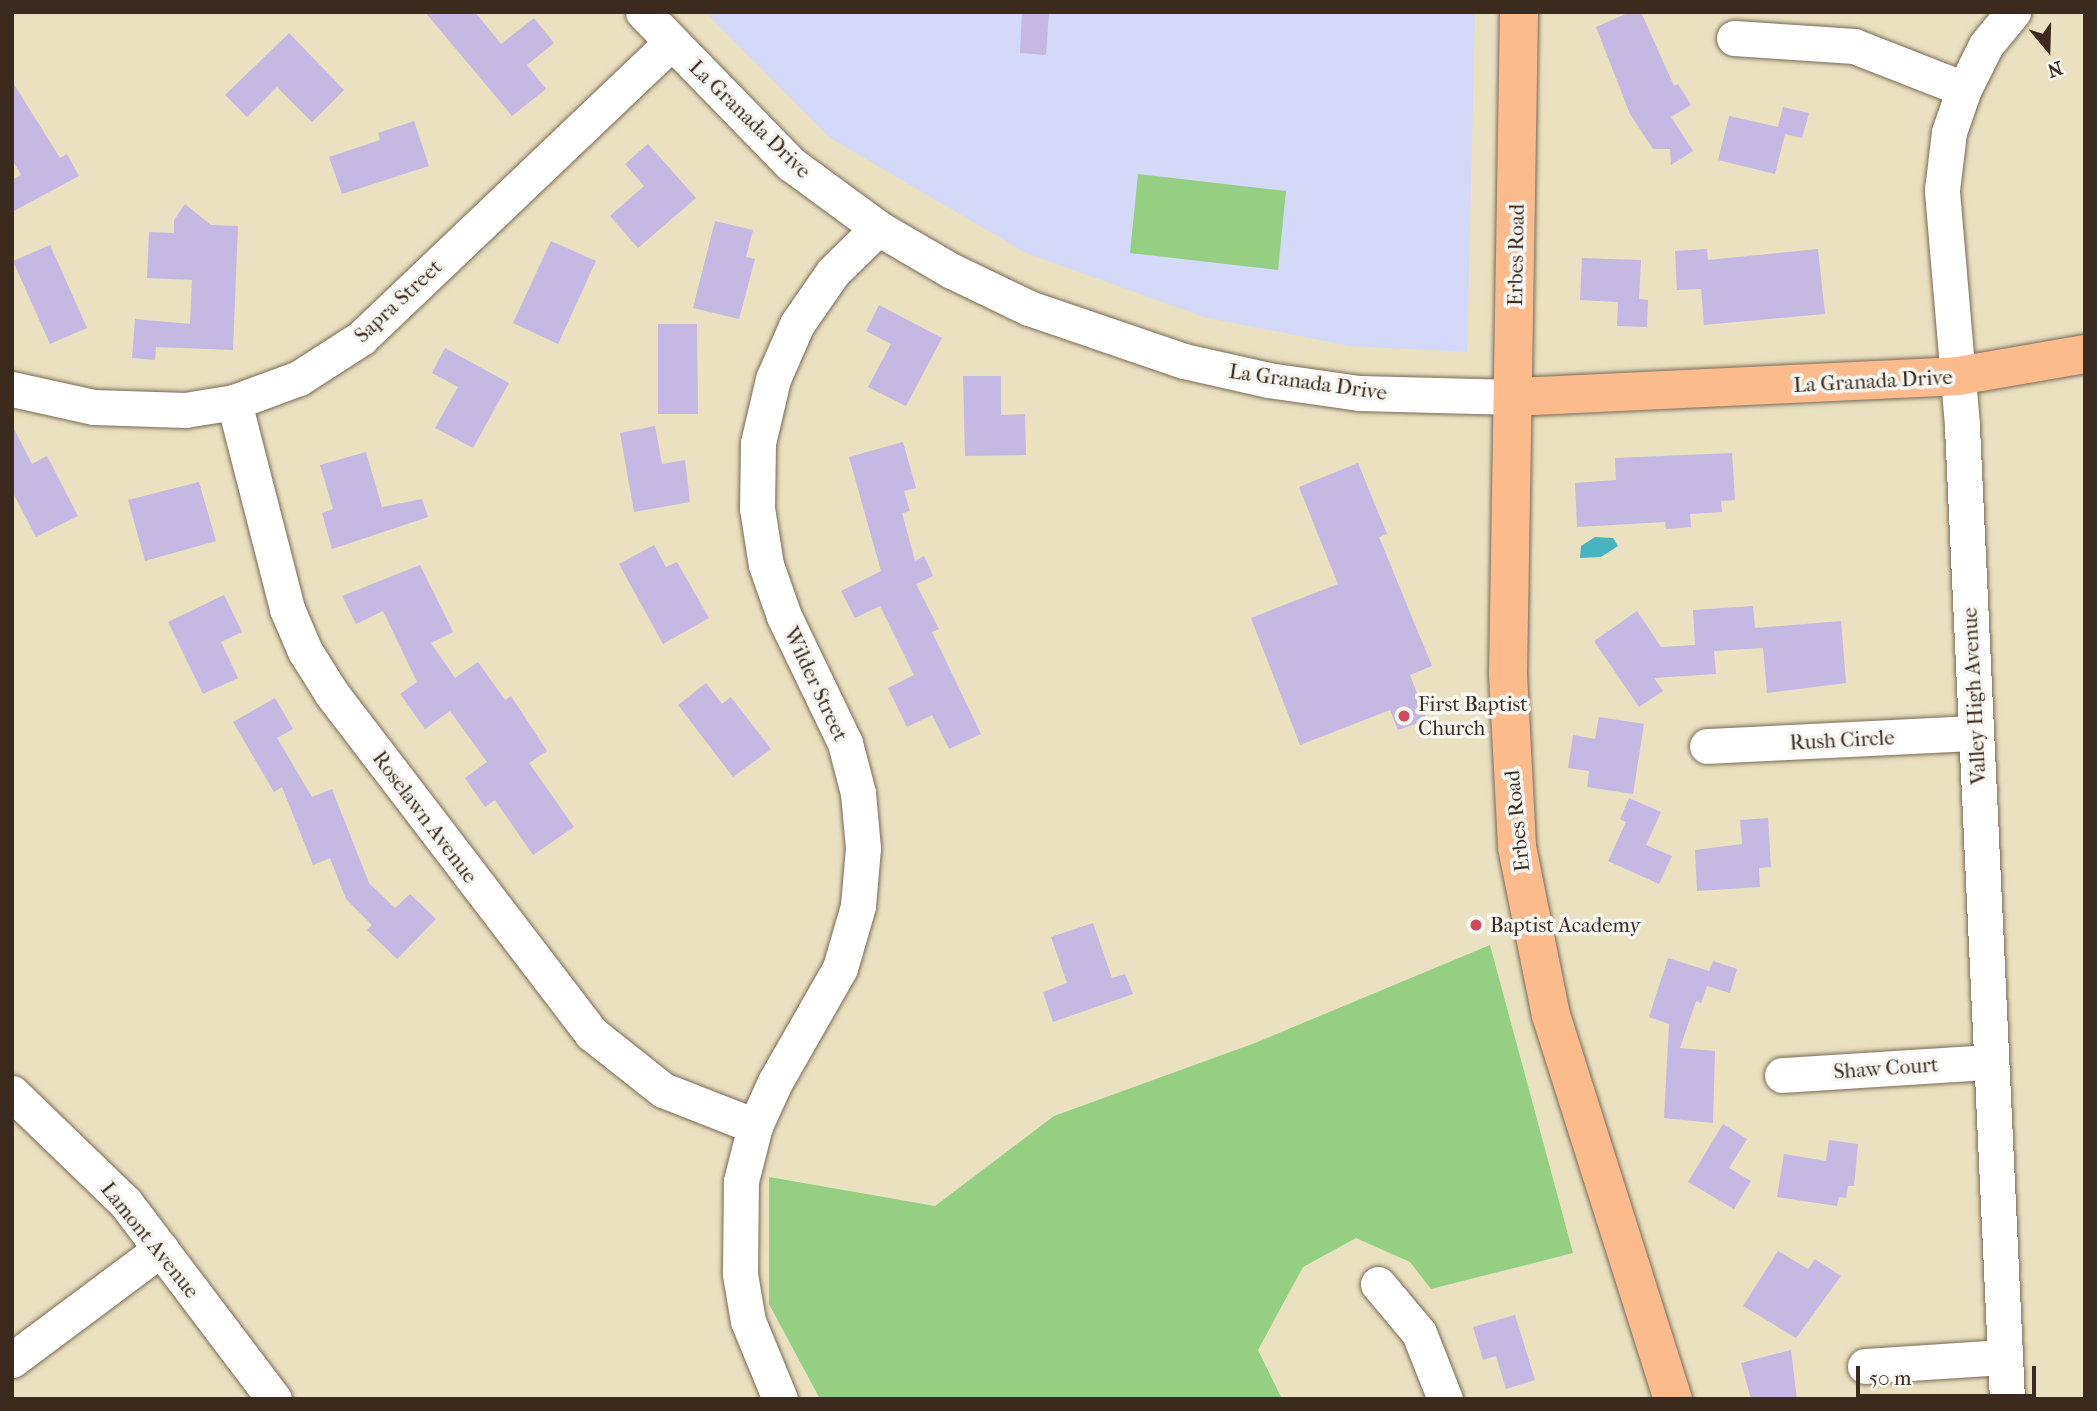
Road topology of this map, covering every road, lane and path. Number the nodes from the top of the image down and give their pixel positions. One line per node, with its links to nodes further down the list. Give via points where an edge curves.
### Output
1 (643, 12): 5 (street, La Granada Drive)
2 (1519, 12): 11 (main road, Erbes Road)
3 (2013, 12): 6 (street, Valley High Avenue, via 1986,45)
4 (1734, 38): 6 (street, via 1854,46)
5 (672, 42): 7 (street, La Granada Drive, via 791,164); 12 (street, Sapra Street, via 361,338 299,378)
6 (1964, 89): 9 (street, Valley High Avenue, via 1950,132 1942,190)
7 (878, 228): 11 (street, La Granada Drive, via 952,271 1029,307 1184,361 1359,393); 18 (street, Wilder Street, via 833,272 797,324 773,379 758,443 757,509 766,565 784,617 845,743 858,793 863,848 858,906 840,968)
8 (2085, 354): 9 (main road, La Granada Drive)
9 (1958, 376): 11 (main road, La Granada Drive); 13 (street, Valley High Avenue)
10 (12, 389): 12 (street, Sapra Street, via 133,411 185,410)
11 (1515, 397): 27 (main road, Erbes Road, via 1508,674 1517,847 1551,1015)
12 (234, 402): 18 (street, Roselawn Avenue, via 287,609 305,651 332,694 591,1033 663,1090)
13 (1976, 733): 14 (street, Rush Circle); 15 (street, Valley High Avenue)
14 (1707, 746)
15 (1989, 1062): 16 (street, Shaw Court); 21 (street, Valley High Avenue)
16 (1782, 1074)
17 (12, 1093): 19 (street, Lamont Avenue, via 125,1202)
18 (755, 1126): 25 (street, Wilder Street, via 741,1181 740,1274 748,1321)
19 (161, 1249): 22 (street); 24 (street, Lamont Avenue)
20 (1378, 1284): 26 (street, via 1419,1333)
21 (2005, 1357): 23 (street); 28 (street, Valley High Avenue)
22 (12, 1360)
23 (1865, 1366)
24 (274, 1399)
25 (780, 1399)
26 (1445, 1399)
27 (1673, 1399)
28 (2007, 1399)

